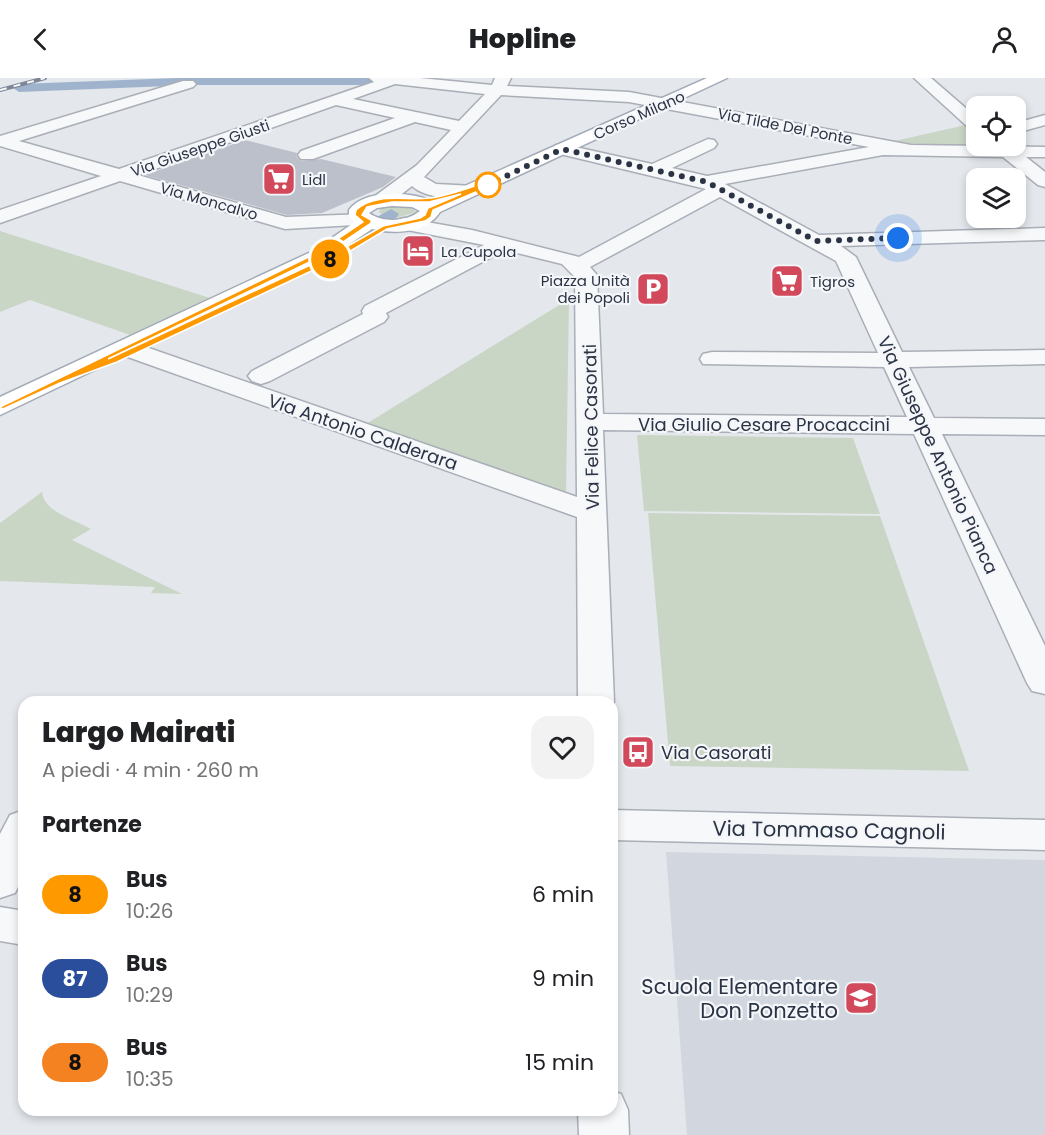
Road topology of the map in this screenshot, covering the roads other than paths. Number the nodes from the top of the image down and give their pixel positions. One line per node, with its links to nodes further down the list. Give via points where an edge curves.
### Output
1 (377, 78): 5 (street, Via Tilde Del Ponte)
2 (599, 78): 8 (street)
3 (719, 78): 10 (main road, Corso Milano)
4 (922, 78): 11 (street)
5 (397, 79): 7 (street, Via Tilde Del Ponte); 9 (street, Via Giuseppe Giusti)
6 (188, 84): 16 (street)
7 (500, 84): 8 (street, Via Tilde Del Ponte); 15 (street)
8 (563, 94): 10 (street, Via Tilde Del Ponte)
9 (338, 101): 12 (street); 26 (street, Via Giuseppe Giusti)
10 (664, 103): 18 (main road, Corso Milano); 19 (street, Via Tilde Del Ponte)
11 (966, 115)
12 (413, 117): 15 (street); 23 (street)
13 (1045, 120): 14 (street)
14 (1026, 125)
15 (462, 127): 30 (street)
16 (0, 141): 26 (street, Via Moncalvo)
17 (708, 144): 25 (street)
18 (562, 149): 25 (street); 28 (main road, Corso Milano)
19 (906, 149): 20 (street); 29 (street, via 883,150)
20 (966, 150)
21 (1026, 151): 22 (street)
22 (1045, 152)
23 (306, 155)
24 (1013, 156): 27 (street)
25 (654, 170): 29 (street)
26 (121, 176): 31 (street, Via Giuseppe Giusti); 33 (street, Via Moncalvo, via 324,234)
27 (1045, 181)
28 (493, 182): 30 (main road, Corso Milano, via 468,190); 30 (main road, Corso Milano, via 451,201)
29 (710, 184): 36 (street, Via Giuseppe Antonio Pianca); 38 (street)
30 (413, 196): 32 (main road); 33 (main road, via 364,206); 35 (street)
31 (0, 217)
32 (398, 224): 33 (main road); 35 (street)
33 (349, 229): 39 (main road, via 334,257); 39 (main road, via 320,258 131,349); 44 (main road)
34 (1045, 234): 36 (street)
35 (472, 236): 37 (street)
36 (816, 241): 42 (street, Via Giuseppe Antonio Pianca, via 845,257)
37 (503, 243): 38 (street, via 569,259); 43 (street, via 373,311 376,317)
38 (577, 266): 46 (street, Via Felice Casorati, via 586,275 588,293)
39 (134, 351): 44 (main road); 49 (street, Via Antonio Calderara)
40 (1045, 357): 42 (street)
41 (712, 359): 42 (street)
42 (893, 360): 47 (street, Via Giuseppe Antonio Pianca)
43 (261, 376)
44 (57, 381): 45 (main road)
45 (0, 407)
46 (590, 422): 47 (street, Via Giulio Cesare Procaccini); 49 (street, Via Felice Casorati)
47 (924, 425): 48 (street, Via Giulio Cesare Procaccini); 50 (street, Via Giuseppe Antonio Pianca)
48 (1045, 427)
49 (592, 512): 51 (street, Via Felice Casorati)
50 (1045, 684)
51 (596, 696)
52 (618, 825): 53 (street, Via Tommaso Cagnoli)
53 (1045, 835)
54 (18, 839): 55 (street)
55 (0, 882)
56 (0, 924): 57 (street)
57 (18, 927)
58 (603, 1116): 59 (street)
59 (604, 1135)

